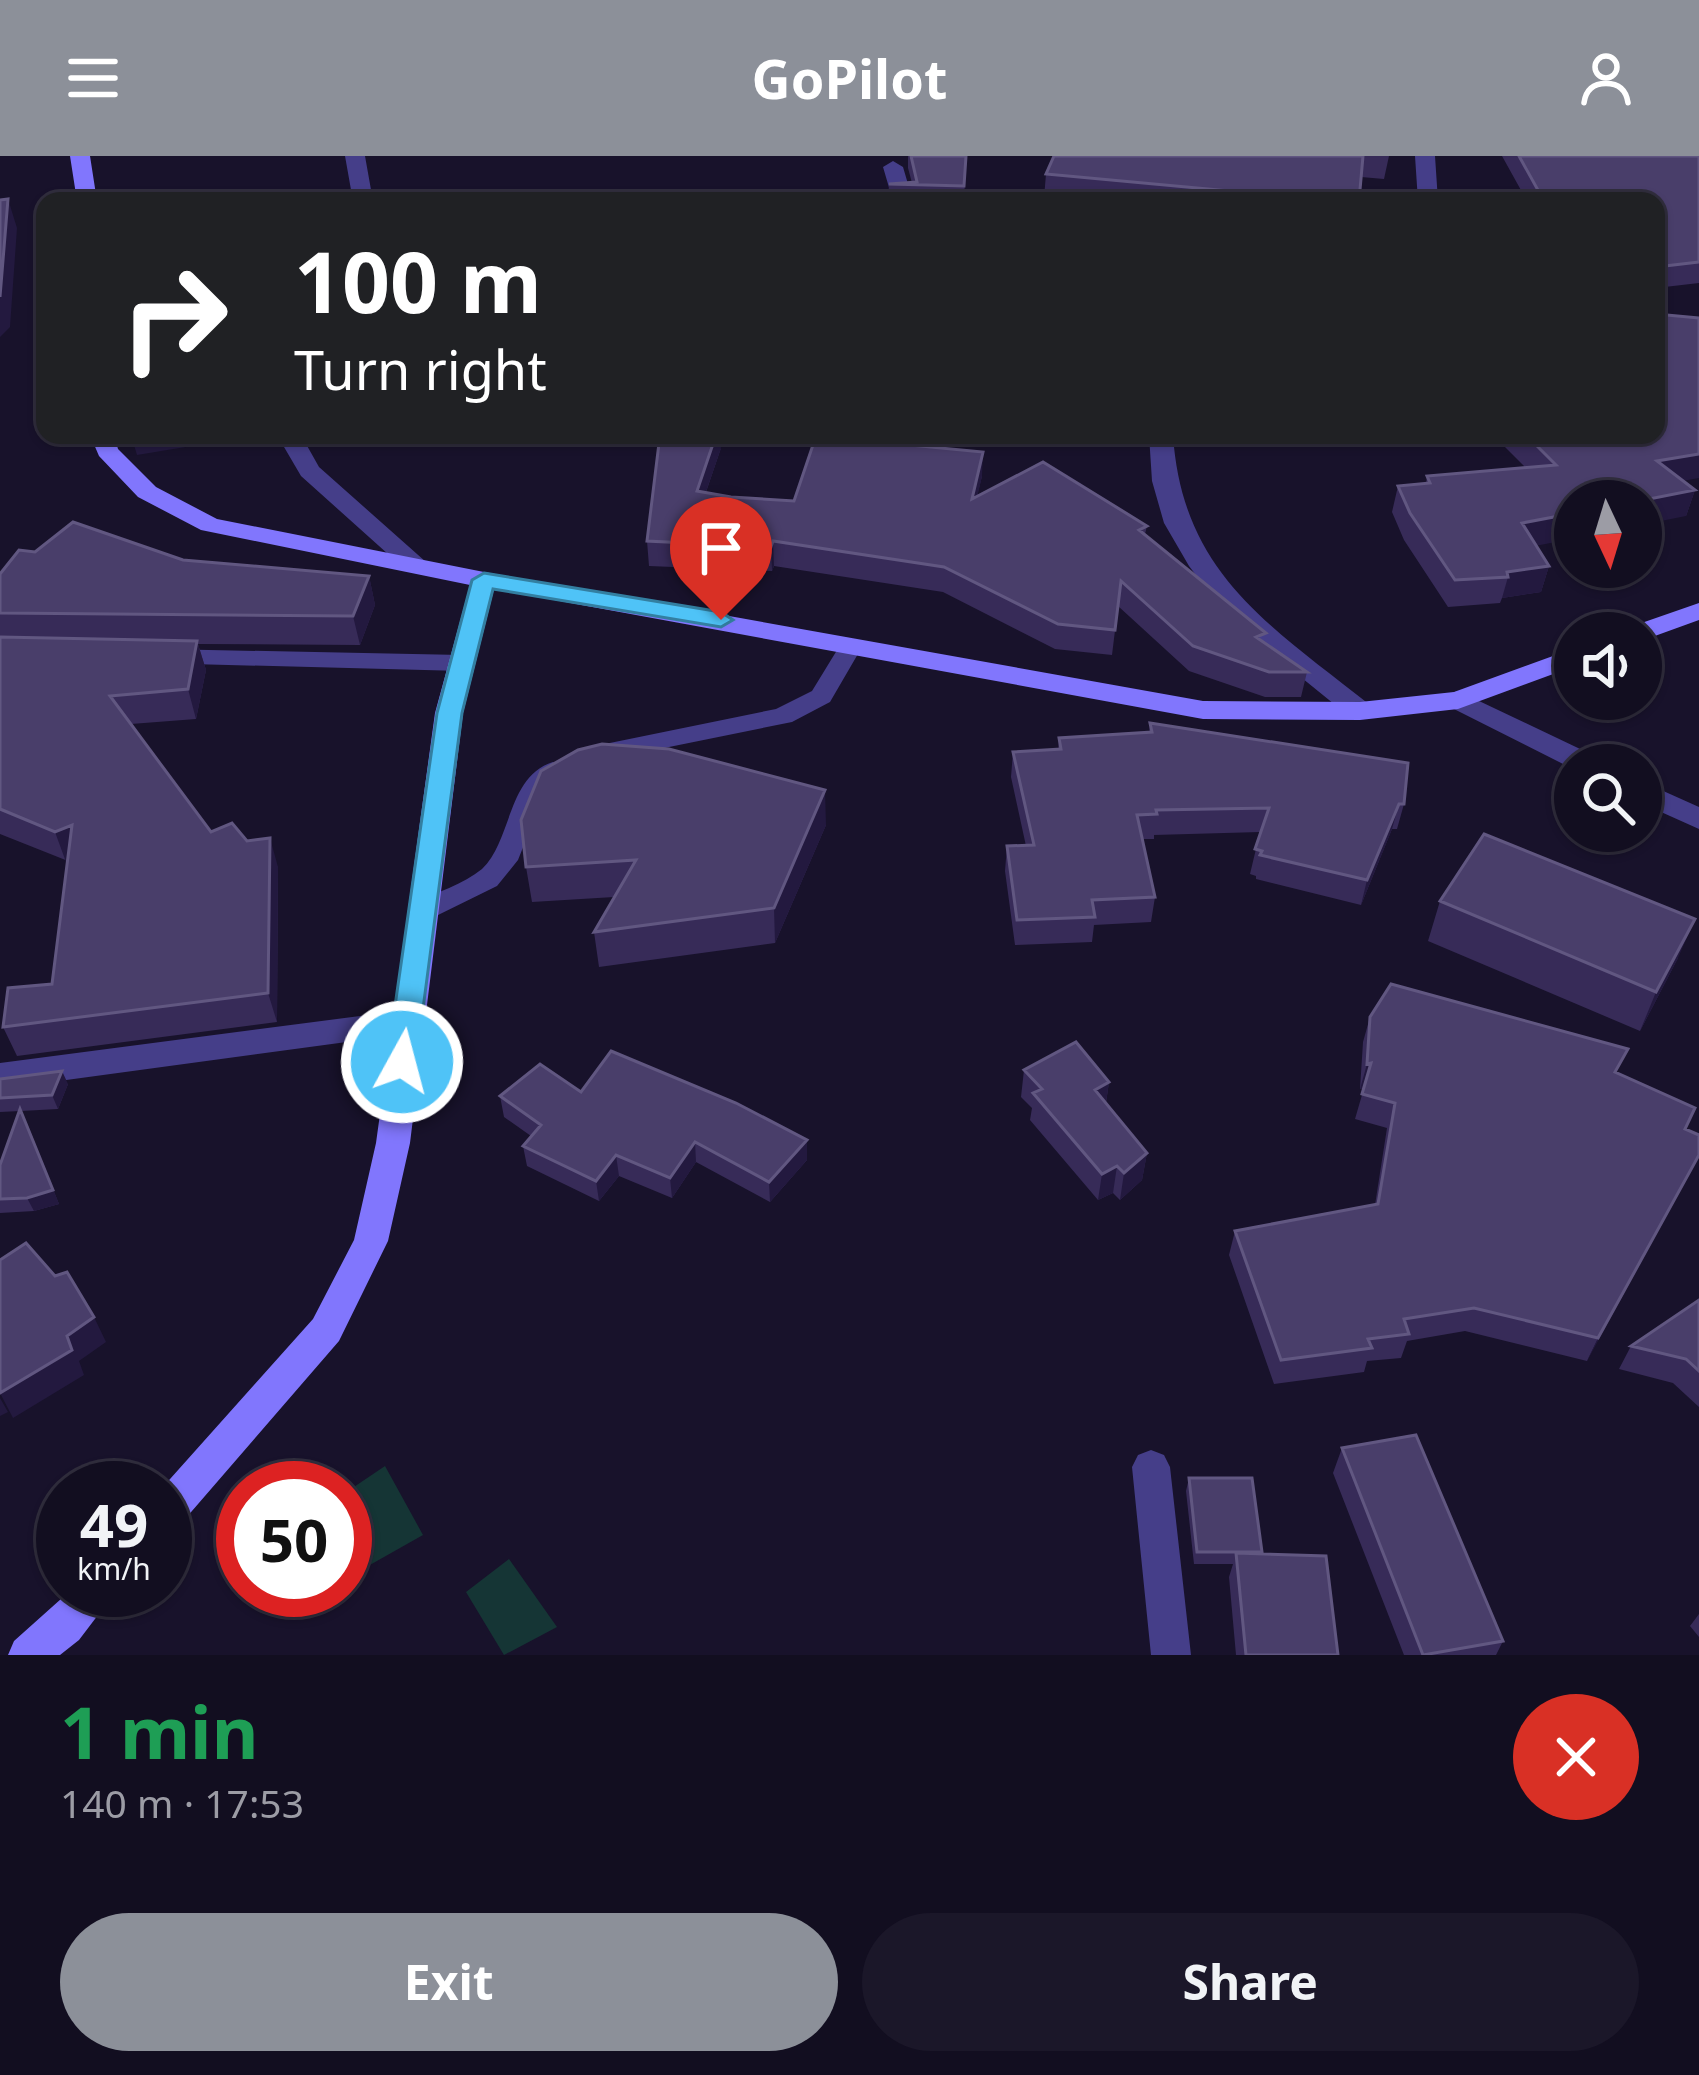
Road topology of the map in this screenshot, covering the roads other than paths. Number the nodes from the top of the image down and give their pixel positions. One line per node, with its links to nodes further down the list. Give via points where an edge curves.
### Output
1 (80, 156): 5 (main road)
2 (355, 156): 6 (street)
3 (1425, 156): 8 (street)
4 (893, 167): 7 (street)
5 (86, 192)
6 (361, 192)
7 (900, 192)
8 (1427, 192)
9 (105, 444): 12 (main road, via 148,492 210,525)
10 (294, 444): 12 (street, via 310,471)
11 (1161, 444): 21 (street, via 1178,535 1235,609)
12 (417, 567): 13 (main road)
13 (484, 580): 16 (main road); 18 (main road)
14 (1699, 611): 15 (main road)
15 (1662, 625)
16 (850, 647): 21 (main road, via 1203,710); 25 (lane, via 820,696 783,716 582,757 554,770 531,795 505,860 488,879)
17 (136, 656): 18 (street)
18 (462, 663): 25 (main road)
19 (1554, 664): 20 (main road)
20 (1458, 700): 21 (main road); 22 (street)
21 (1360, 711)
22 (1554, 748)
23 (1662, 800): 24 (street)
24 (1699, 819)
25 (424, 910): 26 (main road)
26 (406, 1022): 27 (street); 29 (main road, via 393,1143 371,1240 326,1330)
27 (0, 1076)
28 (1151, 1467): 32 (street)
29 (192, 1482)
30 (73, 1617): 31 (main road)
31 (28, 1655)
32 (1171, 1655)

